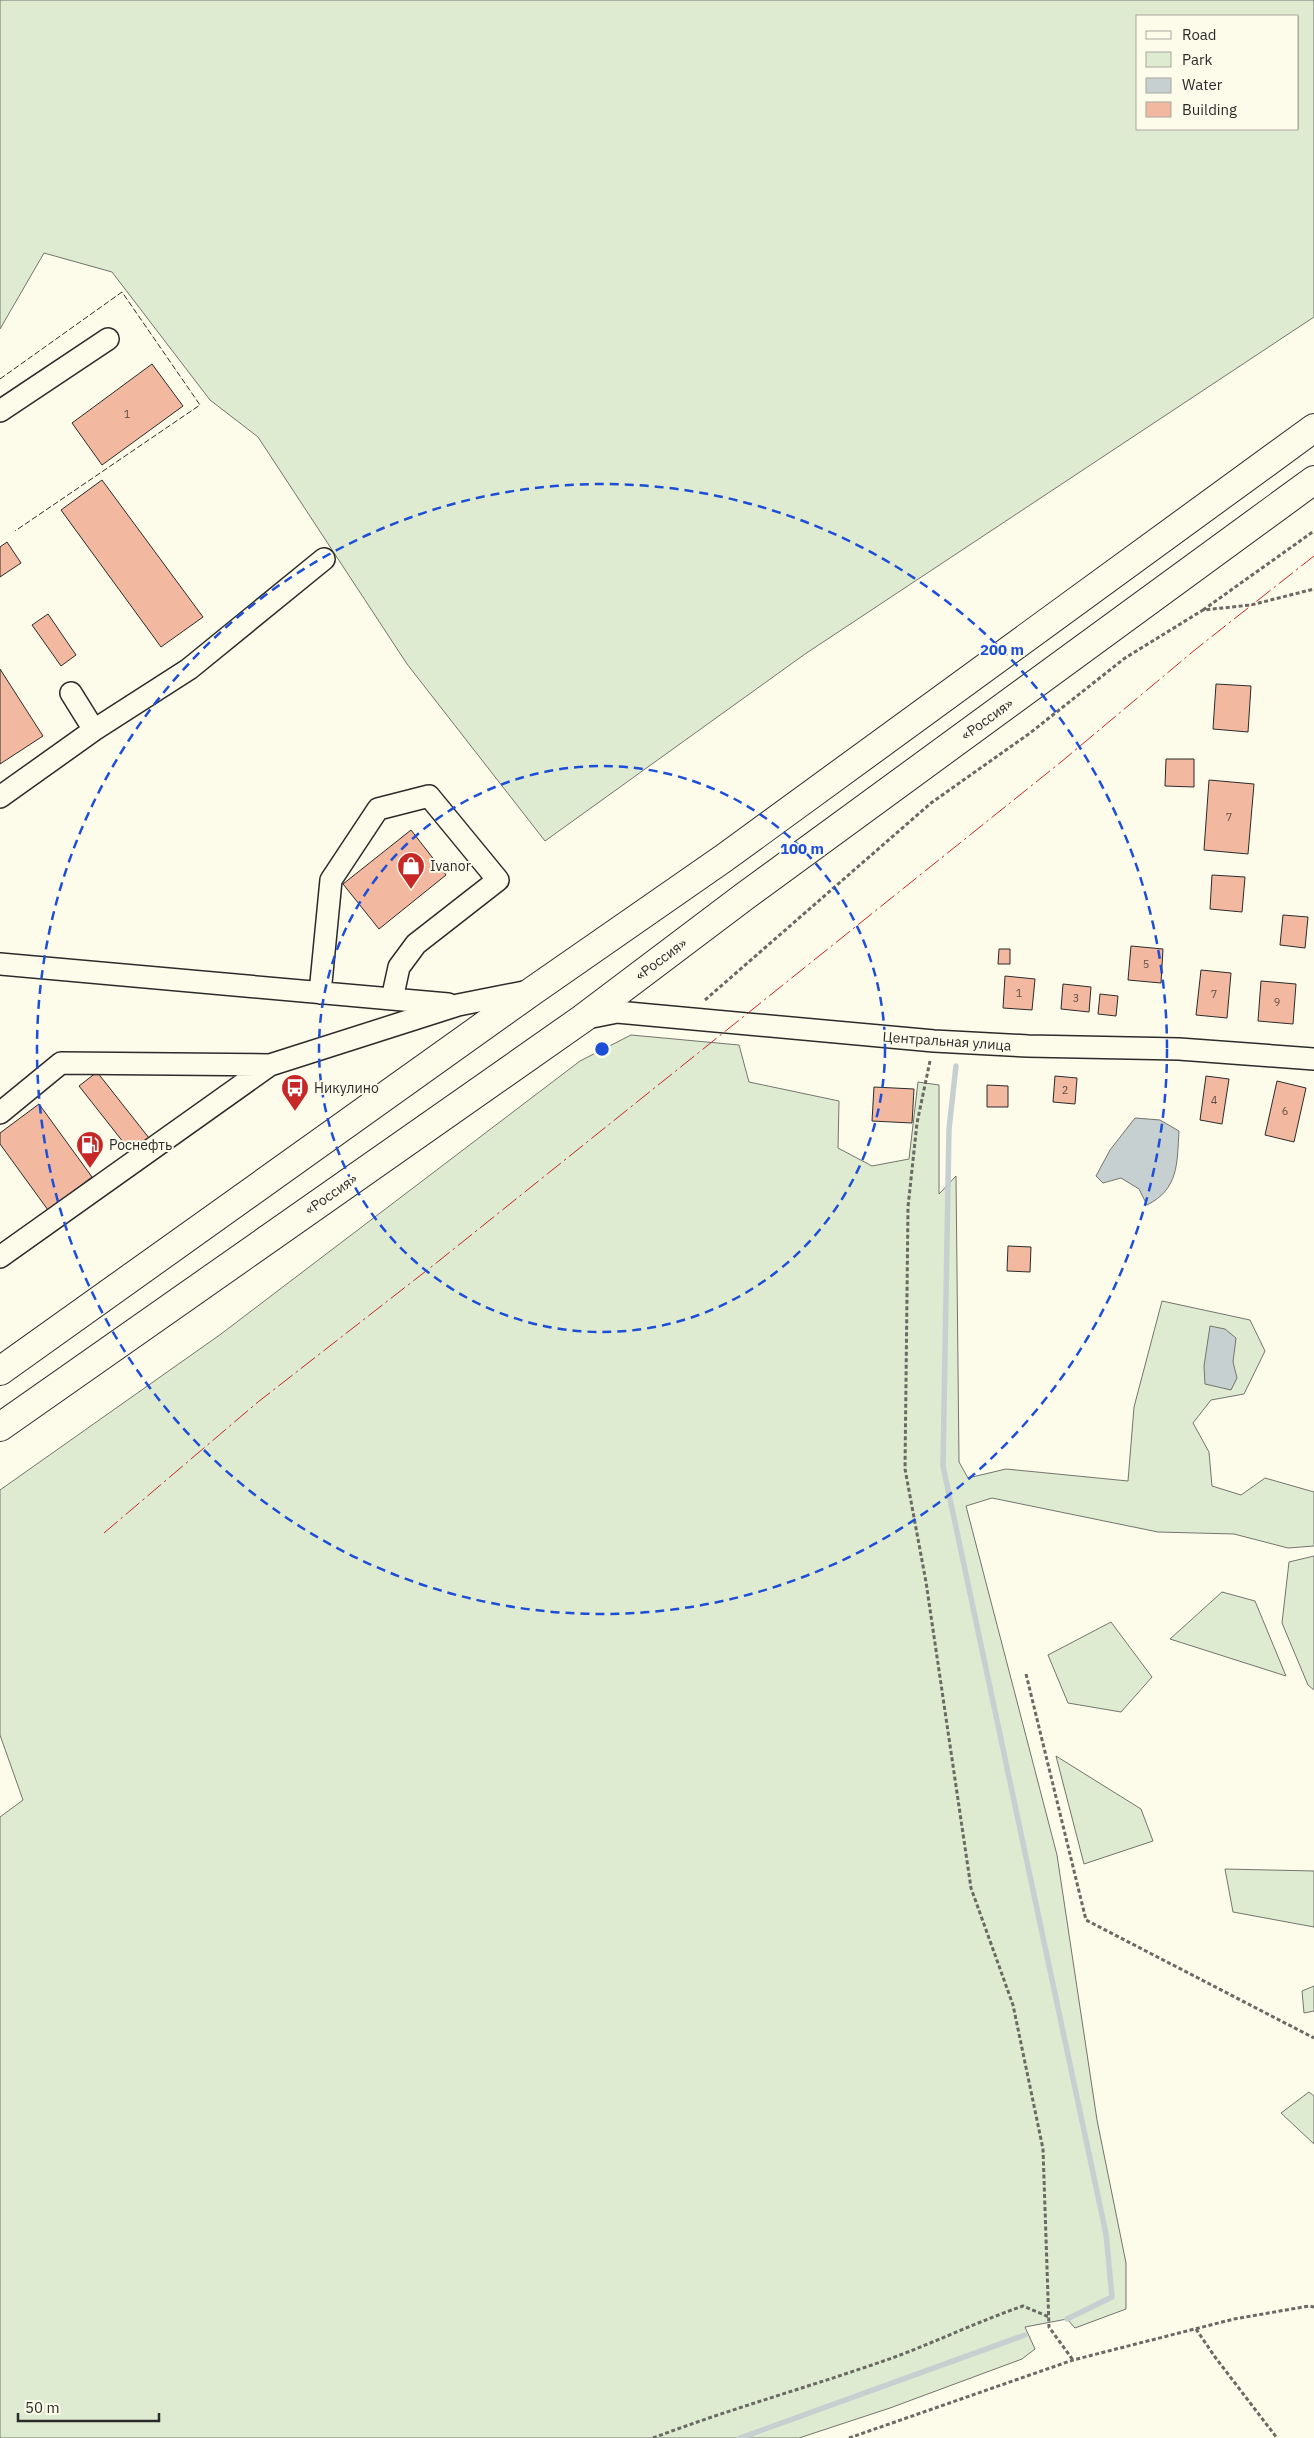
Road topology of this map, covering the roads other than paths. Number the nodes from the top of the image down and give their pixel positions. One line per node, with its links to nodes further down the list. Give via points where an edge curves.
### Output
1 (108, 339): 2 (street)
2 (0, 411)
3 (1314, 428): 10 (highway, via 724,858)
4 (1314, 480): 14 (highway, «Россия»)
5 (324, 559): 7 (street, via 189,670)
6 (71, 693): 7 (street)
7 (94, 730): 8 (street)
8 (0, 797)
9 (0, 964): 11 (street)
10 (534, 990): 13 (street); 19 (highway)
11 (320, 993): 12 (street); 12 (street, via 331,880 378,809 430,796 498,880 416,944 399,968)
12 (392, 999): 13 (street)
13 (458, 1005): 16 (street)
14 (582, 1019): 15 (street, Центральная улица, via 618,1012 934,1041 1179,1049); 20 (highway, «Россия»)
15 (1314, 1059)
16 (270, 1065): 17 (street, via 60,1063); 18 (street)
17 (0, 1113)
18 (0, 1257)
19 (0, 1371)
20 (0, 1427)

